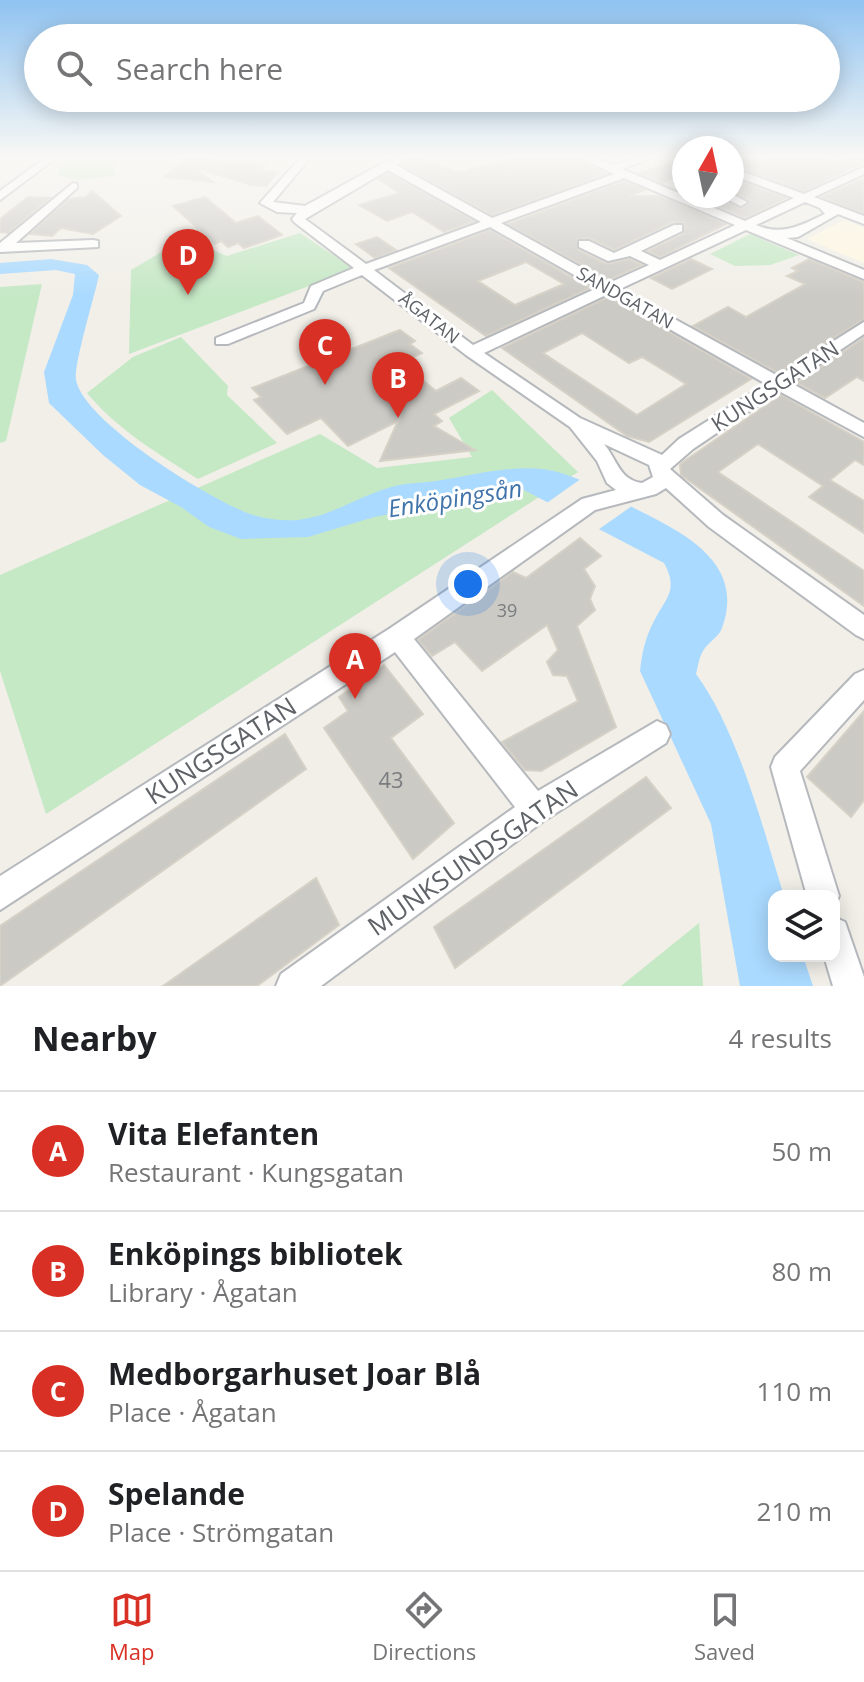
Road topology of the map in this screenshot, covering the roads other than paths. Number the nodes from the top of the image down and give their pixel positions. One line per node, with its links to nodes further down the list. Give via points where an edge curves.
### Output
1 (52, 204): 16 (street)
2 (269, 204): 9 (street)
3 (318, 204): 9 (street)
4 (457, 204): 11 (street, SANDGATAN)
5 (536, 204): 11 (street)
6 (795, 204): 13 (street)
7 (823, 204): 10 (street); 13 (street, via 832,215 794,234)
8 (708, 208): 13 (street)
9 (307, 210): 19 (street, ÅGATAN, via 298,219)
10 (864, 220)
11 (490, 222): 19 (street); 21 (street, SANDGATAN)
12 (678, 228): 17 (street)
13 (752, 228): 18 (street); 20 (street)
14 (93, 244): 16 (street)
15 (584, 244): 17 (street, via 613,258)
16 (1, 248)
17 (631, 251): 18 (street)
18 (660, 265): 21 (street)
19 (365, 269): 23 (street, via 316,289 309,306); 24 (street, ÅGATAN)
20 (864, 275)
21 (608, 289): 24 (street); 25 (street, SANDGATAN)
22 (864, 327): 25 (street, KUNGSGATAN)
23 (222, 341)
24 (472, 352): 26 (street, ÅGATAN)
25 (778, 384): 27 (street, SANDGATAN); 28 (street, KUNGSGATAN)
26 (574, 422): 28 (street, ÅGATAN); 29 (street, ÅGATAN)
27 (864, 431)
28 (643, 475): 29 (street); 29 (street, ÅGATAN); 29 (street, via 617,454); 30 (street, ÅGATAN)
29 (601, 481): 31 (street, KUNGSGATAN, via 560,526)
30 (864, 628)
31 (398, 637): 34 (street); 36 (street, KUNGSGATAN)
32 (864, 682): 35 (street, via 785,767)
33 (657, 734): 34 (street, MUNKSUNDSGATAN)
34 (535, 810): 38 (street, MUNKSUNDSGATAN)
35 (821, 890)
36 (0, 894)
37 (840, 953): 39 (street)
38 (293, 986)
39 (850, 986)

